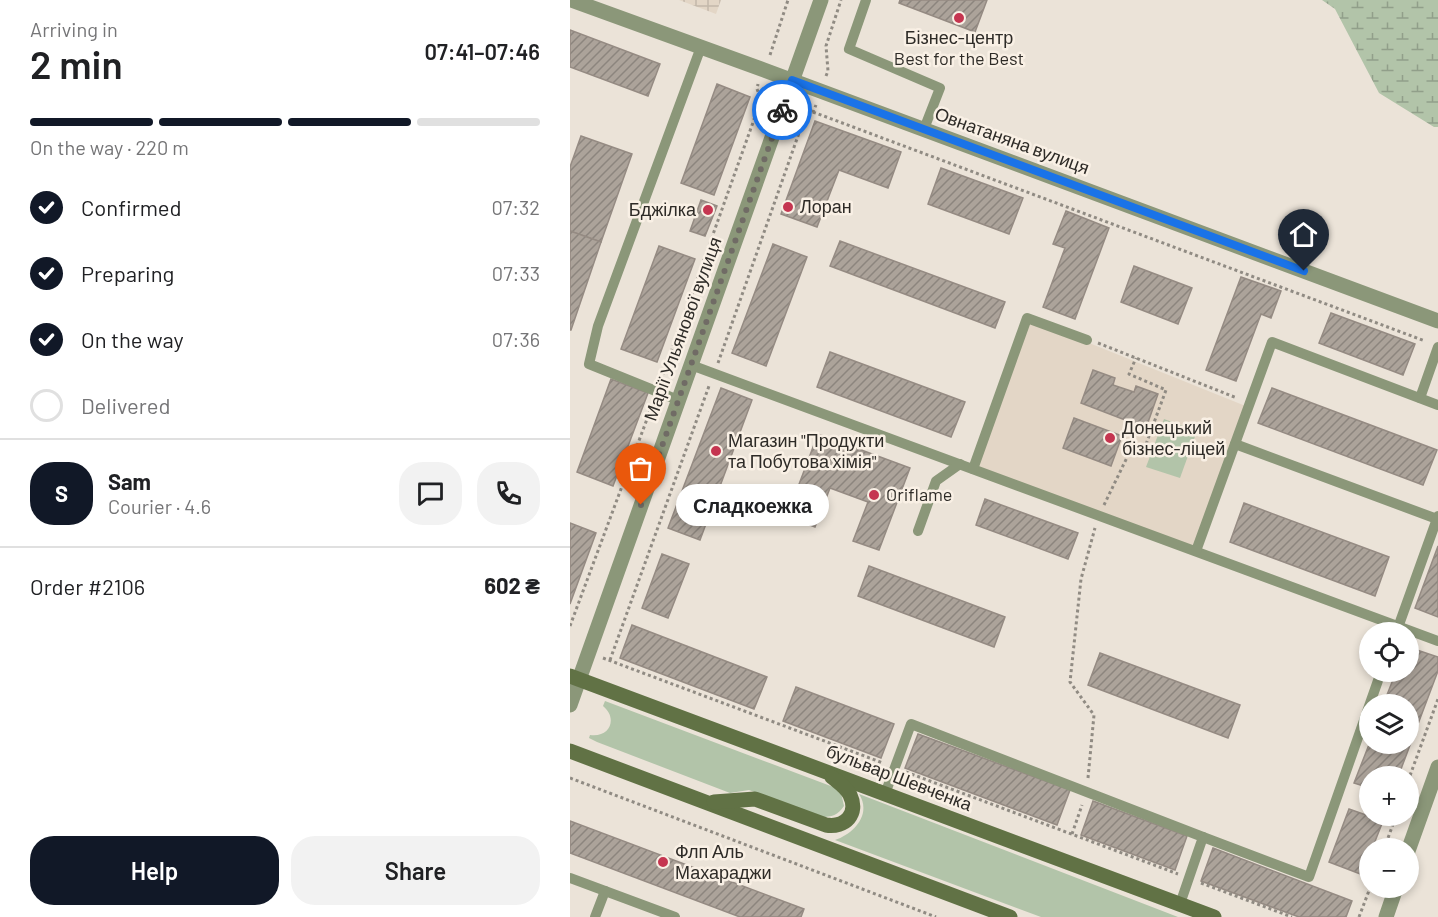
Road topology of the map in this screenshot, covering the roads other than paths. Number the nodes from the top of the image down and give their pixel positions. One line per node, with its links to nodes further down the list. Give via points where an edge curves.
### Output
1 (571, 0): 4 (street, Овнатаняна вулиця)
2 (821, 0): 5 (street, Марії Ульянової вулиця)
3 (866, 0): 6 (lane, via 849,49 940,88)
4 (701, 47): 5 (street, Овнатаняна вулиця); 12 (lane, via 598,326 589,364)
5 (792, 80): 6 (street, Овнатаняна вулиця); 10 (street, Марії Ульянової вулиця)
6 (924, 129): 7 (street, Овнатаняна вулиця)
7 (1438, 321)
8 (1088, 340): 16 (lane, via 1028,318)
9 (1438, 347): 11 (lane)
10 (691, 365): 12 (street, Марії Ульянової вулиця); 15 (lane)
11 (1420, 398): 13 (lane); 14 (lane, via 1272,342)
12 (678, 400): 24 (street, Марії Ульянової вулиця, via 589,652)
13 (1438, 405)
14 (1235, 444): 17 (lane); 19 (lane)
15 (960, 464): 16 (lane); 18 (lane, via 936,481)
16 (973, 469): 19 (lane)
17 (1438, 518): 21 (lane)
18 (918, 531)
19 (1196, 551): 20 (lane)
20 (1377, 622)
21 (1400, 622)
22 (1419, 636): 23 (lane)
23 (1438, 641)
24 (575, 677): 26 (street, Марії Ульянової вулиця); 29 (main road, бульвар Шевченка)
25 (1378, 682): 32 (lane, via 1309,878)
26 (570, 705)
27 (570, 751): 31 (main road)
28 (1438, 767): 33 (street)
29 (823, 770): 30 (main road, бульвар Шевченка); 31 (main road, via 850,796 851,815 836,826 755,799)
30 (885, 794): 32 (lane, via 911,724); 37 (main road, бульвар Шевченка)
31 (708, 803): 40 (main road)
32 (1203, 837): 37 (lane)
33 (1413, 838)
34 (570, 878): 35 (lane)
35 (605, 891): 38 (lane); 39 (lane)
36 (1393, 898): 42 (street)
37 (1180, 904): 41 (main road, бульвар Шевченка)
38 (595, 917)
39 (675, 917)
40 (1010, 917)
41 (1214, 917)
42 (1386, 917)

